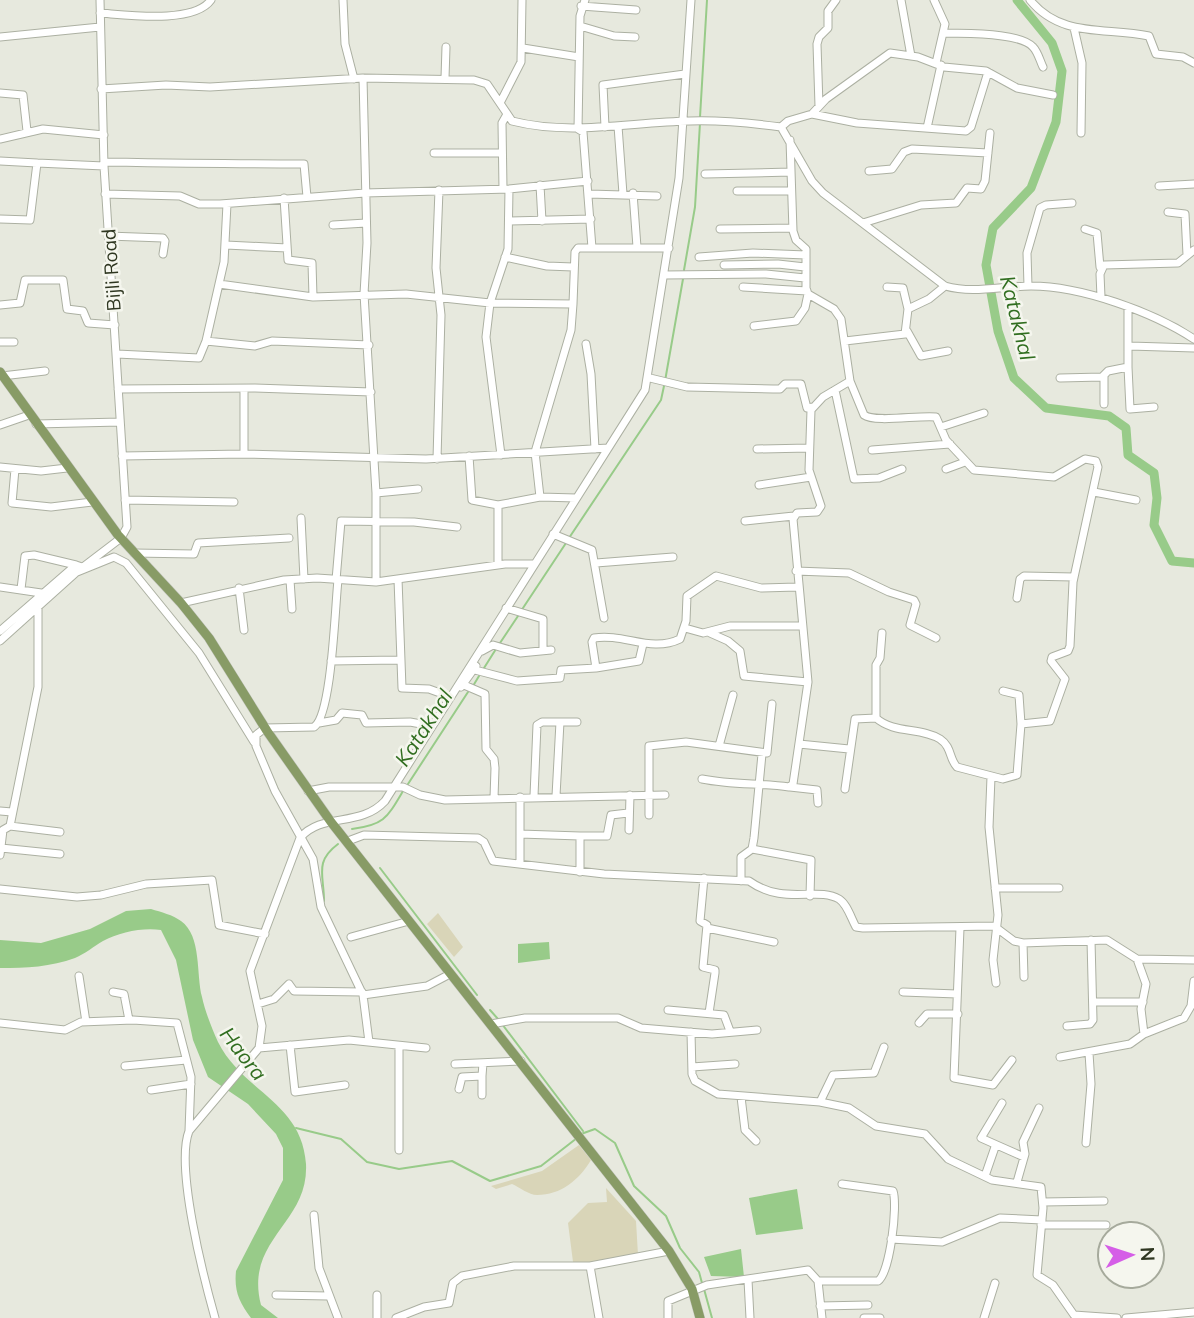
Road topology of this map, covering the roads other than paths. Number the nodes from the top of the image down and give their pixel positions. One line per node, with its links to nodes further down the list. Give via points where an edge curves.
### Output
1 (100, 0): 13 (street, Bijli Road)
2 (211, 0): 13 (street, via 196,12)
3 (342, 0): 31 (street, via 344,37)
4 (522, 0): 21 (street)
5 (691, 0): 28 (street)
6 (835, 0): 36 (street, via 828,11 828,28 817,44)
7 (901, 0): 22 (street)
8 (934, 0): 9 (street); 17 (street, via 943,15)
9 (942, 0)
10 (1030, 0): 16 (street, via 1042,15)
11 (583, 3): 12 (street); 14 (street)
12 (636, 10)
13 (100, 13): 15 (street, Bijli Road)
14 (580, 26): 19 (street); 23 (street)
15 (100, 27): 18 (street); 32 (street, Bijli Road)
16 (1074, 28): 24 (street, via 1149,36 1156,54); 47 (street, via 1082,70)
17 (945, 33): 25 (street); 26 (street, via 1025,41 1034,47)
18 (0, 37)
19 (635, 37)
20 (446, 47): 30 (street)
21 (523, 48): 23 (street); 35 (street, via 519,69)
22 (911, 56): 25 (street); 36 (street, via 890,53)
23 (579, 57): 44 (street)
24 (1194, 63)
25 (939, 64): 27 (street); 43 (street)
26 (1043, 67)
27 (988, 72): 34 (street, via 1017,88); 43 (street, via 969,130)
28 (685, 74): 39 (street); 41 (street, via 603,85)
29 (363, 78): 30 (street); 31 (street); 68 (street)
30 (445, 78): 35 (street, via 481,81)
31 (354, 79): 32 (street)
32 (101, 89): 48 (street, Bijli Road)
33 (0, 93): 45 (street, via 23,95)
34 (1052, 95)
35 (500, 103): 38 (street)
36 (819, 107): 37 (street)
37 (813, 114): 42 (street); 43 (street, via 857,123)
38 (506, 116): 44 (street, via 533,127); 52 (street)
39 (685, 121): 40 (street); 42 (street); 94 (street)
40 (618, 126): 41 (street); 71 (street)
41 (605, 127): 44 (street)
42 (781, 127): 50 (street)
43 (927, 128)
44 (578, 129): 60 (street, via 583,132)
45 (27, 131): 48 (street); 49 (street)
46 (990, 133): 53 (street)
47 (1081, 133)
48 (104, 135): 56 (street, Bijli Road)
49 (0, 139)
50 (790, 139): 58 (street); 84 (street, via 817,187)
51 (434, 153): 52 (street)
52 (501, 153): 64 (street)
53 (988, 153): 57 (street, via 912,149 904,152 892,169); 84 (street, via 985,184 981,189 967,188 956,203 922,205)
54 (0, 161): 55 (street)
55 (37, 163): 56 (street); 79 (street, via 30,220)
56 (104, 164): 69 (street, Bijli Road); 74 (street, via 304,164)
57 (869, 171)
58 (791, 173): 59 (street); 67 (street)
59 (705, 174)
60 (588, 181): 62 (street); 70 (street)
61 (1194, 184): 63 (street)
62 (540, 185): 64 (street); 82 (street)
63 (1159, 186)
64 (506, 189): 65 (street); 81 (street)
65 (439, 190): 68 (street); 113 (street)
66 (737, 191): 67 (street)
67 (791, 191): 86 (street)
68 (365, 192): 74 (street); 83 (street)
69 (105, 194): 77 (street, via 180,196 199,204); 89 (street, Bijli Road)
70 (589, 194): 71 (street); 80 (street)
71 (623, 194): 72 (street)
72 (633, 194): 73 (street); 91 (street)
73 (657, 195)
74 (307, 197): 75 (street)
75 (284, 198): 77 (street); 92 (street)
76 (1072, 203): 108 (street, via 1040,208 1027,253)
77 (227, 204): 90 (street)
78 (1168, 212): 95 (street, via 1186,216)
79 (0, 219)
80 (591, 219): 82 (street); 93 (street)
81 (510, 220): 82 (street); 98 (street)
82 (542, 221)
83 (366, 223): 85 (street); 112 (street)
84 (863, 223): 107 (street)
85 (333, 225)
86 (793, 228): 87 (street); 97 (street)
87 (720, 229)
88 (1085, 229): 103 (street, via 1097,233)
89 (108, 236): 96 (street, via 163,238); 121 (street, Bijli Road)
90 (226, 245): 92 (street); 106 (street)
91 (637, 247): 93 (street); 94 (street)
92 (287, 248): 115 (street, via 288,261 312,263)
93 (592, 248): 101 (street, via 575,252)
94 (669, 248): 104 (street)
95 (1191, 253): 103 (street, via 1178,263)
96 (163, 254)
97 (806, 254): 99 (street); 102 (street)
98 (505, 257): 101 (street); 116 (street)
99 (699, 257)
100 (724, 265): 102 (street)
101 (573, 267): 117 (street)
102 (806, 267): 105 (street)
103 (1100, 267): 114 (street)
104 (664, 275): 105 (street); 139 (street)
105 (805, 278): 111 (street)
106 (219, 284): 115 (street); 125 (street)
107 (945, 286): 108 (street, via 960,290); 120 (street)
108 (1028, 286): 114 (street, via 1064,287)
109 (743, 287): 111 (street)
110 (887, 287): 120 (street, via 903,288)
111 (808, 292): 122 (street, via 796,321); 126 (street, via 838,314)
112 (365, 294): 113 (street); 115 (street); 130 (street)
113 (438, 296): 116 (street); 167 (street)
114 (1101, 296): 119 (street)
115 (313, 297)
116 (490, 303): 117 (street); 163 (street, via 486,337)
117 (573, 304): 161 (street, via 571,330)
118 (0, 305): 121 (street, via 20,303 25,279 63,280 67,309 83,311 89,323)
119 (1128, 308): 124 (street); 131 (street)
120 (908, 309): 123 (street)
121 (115, 325): 134 (street, Bijli Road)
122 (754, 326)
123 (907, 331): 126 (street); 133 (street, via 920,356)
124 (1194, 339)
125 (206, 341): 130 (street, via 255,346 270,341); 134 (street, via 198,358)
126 (845, 341): 141 (street)
127 (0, 342): 128 (street)
128 (14, 342)
129 (586, 344): 158 (street)
130 (369, 345): 145 (street)
131 (1129, 346): 132 (street); 135 (street)
132 (1194, 348)
133 (948, 351)
134 (117, 354): 142 (street, Bijli Road)
135 (1128, 367): 138 (street); 148 (street, via 1130,409)
136 (45, 371): 137 (street)
137 (1, 374): 150 (main road)
138 (1104, 376): 140 (street); 146 (street)
139 (650, 378): 147 (street, via 766,390 801,384 807,408); 156 (street)
140 (1060, 378)
141 (850, 381): 144 (street); 154 (street, via 867,418 932,416)
142 (118, 389): 143 (street); 151 (street, Bijli Road)
143 (244, 389): 145 (street); 162 (street)
144 (835, 390): 147 (street); 172 (street, via 854,479 879,478)
145 (371, 392): 166 (street)
146 (1104, 404)
147 (813, 407): 157 (street)
148 (1154, 407)
149 (984, 413): 154 (street)
150 (29, 415): 152 (main road); 153 (street)
151 (120, 422): 152 (street); 164 (street, Bijli Road)
152 (36, 424): 171 (main road)
153 (0, 425)
154 (940, 427): 155 (street)
155 (950, 444): 160 (street); 168 (street)
156 (608, 448): 158 (street); 180 (street)
157 (809, 448): 159 (street); 174 (street)
158 (595, 449): 161 (street)
159 (757, 449)
160 (872, 450)
161 (535, 452): 163 (street); 179 (street)
162 (244, 454): 164 (street); 166 (street)
163 (501, 455): 165 (street)
164 (122, 456): 181 (street, Bijli Road)
165 (470, 456): 167 (street); 185 (street, via 472,500)
166 (373, 458): 167 (street); 178 (street)
167 (437, 459)
168 (965, 462): 173 (street); 177 (street, via 974,470 1054,477 1080,461 1096,461)
169 (0, 467): 170 (street)
170 (15, 468): 171 (street); 183 (street, via 8,489 11,501 18,505)
171 (67, 468): 183 (main road)
172 (902, 469)
173 (946, 470)
174 (811, 477): 175 (street); 186 (street, via 821,499 820,510)
175 (759, 485)
176 (418, 489): 178 (street)
177 (1094, 492): 182 (street); 201 (street)
178 (376, 493): 188 (street)
179 (540, 497): 180 (street); 185 (street)
180 (576, 498): 191 (street)
181 (125, 500): 184 (street); 192 (street, Bijli Road, via 127,527)
182 (1136, 500)
183 (92, 502): 192 (main road)
184 (234, 502)
185 (498, 505): 198 (street)
186 (794, 516): 189 (street); 200 (street)
187 (301, 518): 202 (street)
188 (377, 521): 190 (street); 205 (street, via 340,522); 206 (street)
189 (745, 521)
190 (457, 527)
191 (553, 534): 196 (street, via 592,550); 197 (street)
192 (121, 538): 194 (main road); 199 (street)
193 (289, 538): 194 (street, via 198,543 194,554)
194 (134, 553): 213 (main road)
195 (673, 557): 196 (street)
196 (596, 563): 217 (street)
197 (534, 564): 198 (street); 215 (street)
198 (498, 565): 203 (street)
199 (78, 568): 210 (street, via 44,556 25,556); 211 (street); 246 (street, via 114,557 125,563 199,653)
200 (796, 571): 208 (street); 224 (street, via 849,573 914,600 910,625)
201 (1074, 577): 212 (street, via 1021,577); 242 (street, via 1070,646 1051,661 1065,679 1053,717)
202 (304, 579): 204 (street); 205 (street)
203 (398, 579): 206 (street); 228 (street)
204 (290, 580): 209 (street); 216 (street)
205 (337, 580): 206 (street); 229 (street)
206 (376, 582)
207 (0, 587): 210 (street)
208 (797, 587): 218 (street); 219 (street, via 761,588 716,576 687,596)
209 (239, 588): 213 (street); 220 (street)
210 (21, 589): 211 (street)
211 (48, 594): 214 (street); 221 (street)
212 (1017, 598)
213 (181, 603): 244 (main road, via 209,638)
214 (38, 607): 225 (street); 266 (street, via 38,687)
215 (506, 608): 227 (street); 227 (street, via 543,619 547,650 520,653 493,645)
216 (292, 609)
217 (604, 618)
218 (802, 626): 222 (street, via 730,626); 232 (street)
219 (685, 628): 222 (street); 226 (street, via 673,643)
220 (244, 630)
221 (0, 631)
222 (710, 633): 232 (street, via 740,651 744,676)
223 (882, 633): 238 (street, via 876,666)
224 (936, 638)
225 (0, 641)
226 (643, 644): 230 (street, via 639,661); 230 (street, via 625,637 594,638)
227 (477, 655): 231 (street)
228 (398, 660): 229 (street); 235 (street, via 402,688)
229 (331, 661): 241 (street)
230 (596, 668): 231 (street, via 561,670 561,678 517,681)
231 (476, 672): 233 (street); 235 (street)
232 (808, 682): 245 (street)
233 (464, 685): 235 (street); 263 (street, via 485,694 486,749 494,759)
234 (1003, 691): 242 (street, via 1019,695)
235 (453, 694): 243 (street)
236 (733, 695): 247 (street)
237 (772, 704): 249 (street, via 769,746)
238 (876, 718): 248 (street, via 855,719); 250 (street, via 884,726 937,737 950,750 957,767)
239 (559, 722): 240 (street); 260 (street, via 537,725); 261 (street)
240 (577, 722)
241 (319, 723): 243 (street, via 336,720 342,713 362,715 366,723); 244 (street, via 314,727)
242 (1021, 724): 250 (street, via 1017,775)
243 (432, 726): 254 (street)
244 (265, 728): 246 (street, via 256,735); 256 (main road)
245 (799, 744): 248 (street); 253 (street)
246 (256, 746): 275 (street)
247 (719, 746): 249 (street); 257 (street, via 652,744)
248 (849, 748): 255 (street)
249 (762, 754): 252 (street)
250 (991, 777): 285 (street, via 989,827)
251 (702, 779): 252 (street)
252 (761, 785): 253 (street); 278 (street)
253 (789, 787): 264 (street, via 817,790)
254 (393, 789): 256 (street); 263 (street, via 404,787 445,800); 269 (street, via 371,813 355,820)
255 (845, 789)
256 (308, 791): 269 (main road)
257 (649, 794): 258 (street); 259 (street); 268 (street)
258 (630, 795): 261 (street); 267 (street)
259 (665, 795)
260 (534, 796): 261 (street); 262 (street)
261 (556, 796)
262 (520, 797): 263 (street); 273 (street)
263 (494, 798)
264 (818, 803)
265 (0, 811): 266 (street)
266 (12, 811): 270 (street)
267 (628, 813): 271 (street); 274 (street, via 611,815 607,836)
268 (649, 815)
269 (331, 821): 275 (street); 276 (main road)
270 (10, 826): 272 (street); 277 (street, via 5,827)
271 (629, 830)
272 (60, 832)
273 (520, 834): 274 (street); 281 (street)
274 (580, 836): 282 (street)
275 (300, 838): 293 (street); 307 (street, via 315,865 321,907)
276 (348, 841): 281 (street, via 364,835 478,838 490,859); 289 (main road)
277 (1, 848): 279 (street); 280 (street)
278 (752, 849): 284 (street, via 741,858); 288 (street, via 811,860)
279 (61, 854)
280 (0, 855)
281 (520, 863): 282 (street)
282 (580, 872): 283 (street)
283 (704, 878): 284 (street); 291 (street, via 700,921 707,923)
284 (741, 881): 288 (street, via 768,893)
285 (995, 888): 286 (street); 290 (street)
286 (1059, 888)
287 (0, 889): 293 (street, via 77,897 146,884 212,880 219,925)
288 (810, 896): 292 (street, via 839,899 856,926 863,928)
289 (409, 921): 294 (street); 300 (main road)
290 (996, 927): 292 (street); 297 (street); 304 (street)
291 (707, 928): 296 (street); 313 (street, via 703,967 715,970)
292 (960, 928): 308 (street)
293 (265, 934): 311 (street, via 249,976)
294 (351, 937)
295 (1091, 940): 297 (street); 298 (street, via 1114,943); 309 (street)
296 (774, 942)
297 (1023, 943): 302 (street)
298 (1136, 959): 299 (street); 310 (street, via 1146,984)
299 (1194, 960)
300 (450, 974): 307 (street, via 427,986); 319 (main road)
301 (79, 976): 316 (street)
302 (1024, 977)
303 (1194, 981): 324 (street, via 1194,997 1184,1018)
304 (996, 983)
305 (113, 992): 315 (street, via 124,994)
306 (903, 992): 308 (street)
307 (363, 994): 311 (street, via 294,991 289,984 274,999); 325 (street)
308 (957, 994): 314 (street)
309 (1093, 1002): 310 (street); 320 (street, via 1092,1023)
310 (1143, 1002): 324 (street)
311 (258, 1004): 329 (street)
312 (668, 1010): 313 (street)
313 (709, 1013): 322 (street, via 724,1015)
314 (958, 1014): 318 (street, via 927,1014); 334 (street, via 956,1080 993,1085)
315 (128, 1020): 316 (street); 333 (street, via 177,1023)
316 (86, 1022): 317 (street, via 65,1030)
317 (0, 1023)
318 (919, 1023)
319 (491, 1024): 323 (street, via 525,1018 618,1018 641,1028); 335 (main road)
320 (1067, 1026)
321 (757, 1030): 322 (street)
322 (730, 1031): 323 (street)
323 (691, 1032): 340 (street)
324 (1144, 1034): 331 (street, via 1130,1044)
325 (369, 1042): 326 (street); 327 (street)
326 (290, 1045): 329 (street); 343 (street, via 295,1092)
327 (399, 1046): 330 (street); 357 (street)
328 (884, 1047): 348 (street, via 874,1073 833,1075)
329 (260, 1048): 351 (street)
330 (426, 1048)
331 (1089, 1053): 332 (street); 355 (street)
332 (1060, 1057)
333 (186, 1060): 339 (street); 342 (street)
334 (1012, 1060)
335 (522, 1061): 336 (street); 368 (main road)
336 (483, 1063): 338 (street); 341 (street)
337 (735, 1063): 340 (street)
338 (455, 1064)
339 (125, 1066)
340 (692, 1067): 347 (street, via 695,1082 718,1094)
341 (482, 1076): 344 (street, via 462,1077); 346 (street)
342 (191, 1084): 345 (street); 349 (street)
343 (345, 1085)
344 (459, 1089)
345 (151, 1090)
346 (482, 1095)
347 (741, 1097): 348 (street); 354 (street, via 745,1130)
348 (820, 1102): 359 (street, via 857,1111 876,1126 925,1134 948,1159)
349 (190, 1103): 351 (street, via 197,1108); 353 (street)
350 (1002, 1103): 356 (street, via 981,1136)
351 (210, 1107): 353 (street)
352 (1039, 1108): 358 (street, via 1023,1142)
353 (189, 1131): 381 (street, via 185,1144 189,1191)
354 (756, 1141)
355 (1086, 1143)
356 (995, 1147): 358 (street); 359 (street)
357 (399, 1150)
358 (1024, 1157): 360 (street)
359 (985, 1176): 360 (street)
360 (1017, 1182): 363 (street, via 1041,1186)
361 (842, 1184): 367 (street, via 893,1191)
362 (1104, 1201): 363 (street)
363 (1043, 1202): 365 (street)
364 (314, 1215): 376 (street, via 317,1256)
365 (1042, 1222): 366 (street); 367 (street, via 1000,1219 942,1242); 380 (street, via 1035,1272 1054,1285)
366 (1096, 1225)
367 (891, 1239): 371 (street, via 881,1280)
368 (668, 1251): 369 (street); 373 (main road)
369 (590, 1266): 384 (street, via 521,1266 462,1276 453,1283 449,1303); 385 (street)
370 (748, 1280): 371 (street, via 808,1270); 373 (street); 388 (street)
371 (818, 1281): 378 (street)
372 (995, 1283): 392 (street)
373 (699, 1287): 386 (street, via 668,1301); 387 (main road)
374 (276, 1295): 376 (street)
375 (377, 1295): 383 (street)
376 (328, 1296): 382 (street)
377 (868, 1305): 378 (street)
378 (821, 1306): 389 (street)
379 (1194, 1311): 394 (street)
380 (1074, 1317): 393 (street)
381 (215, 1318)
382 (338, 1318)
383 (377, 1318)
384 (396, 1318)
385 (599, 1318)
386 (668, 1318)
387 (700, 1318)
388 (750, 1318)
389 (821, 1318)
390 (864, 1318): 391 (street)
391 (880, 1318)
392 (984, 1318)
393 (1117, 1318)
394 (1126, 1318)

